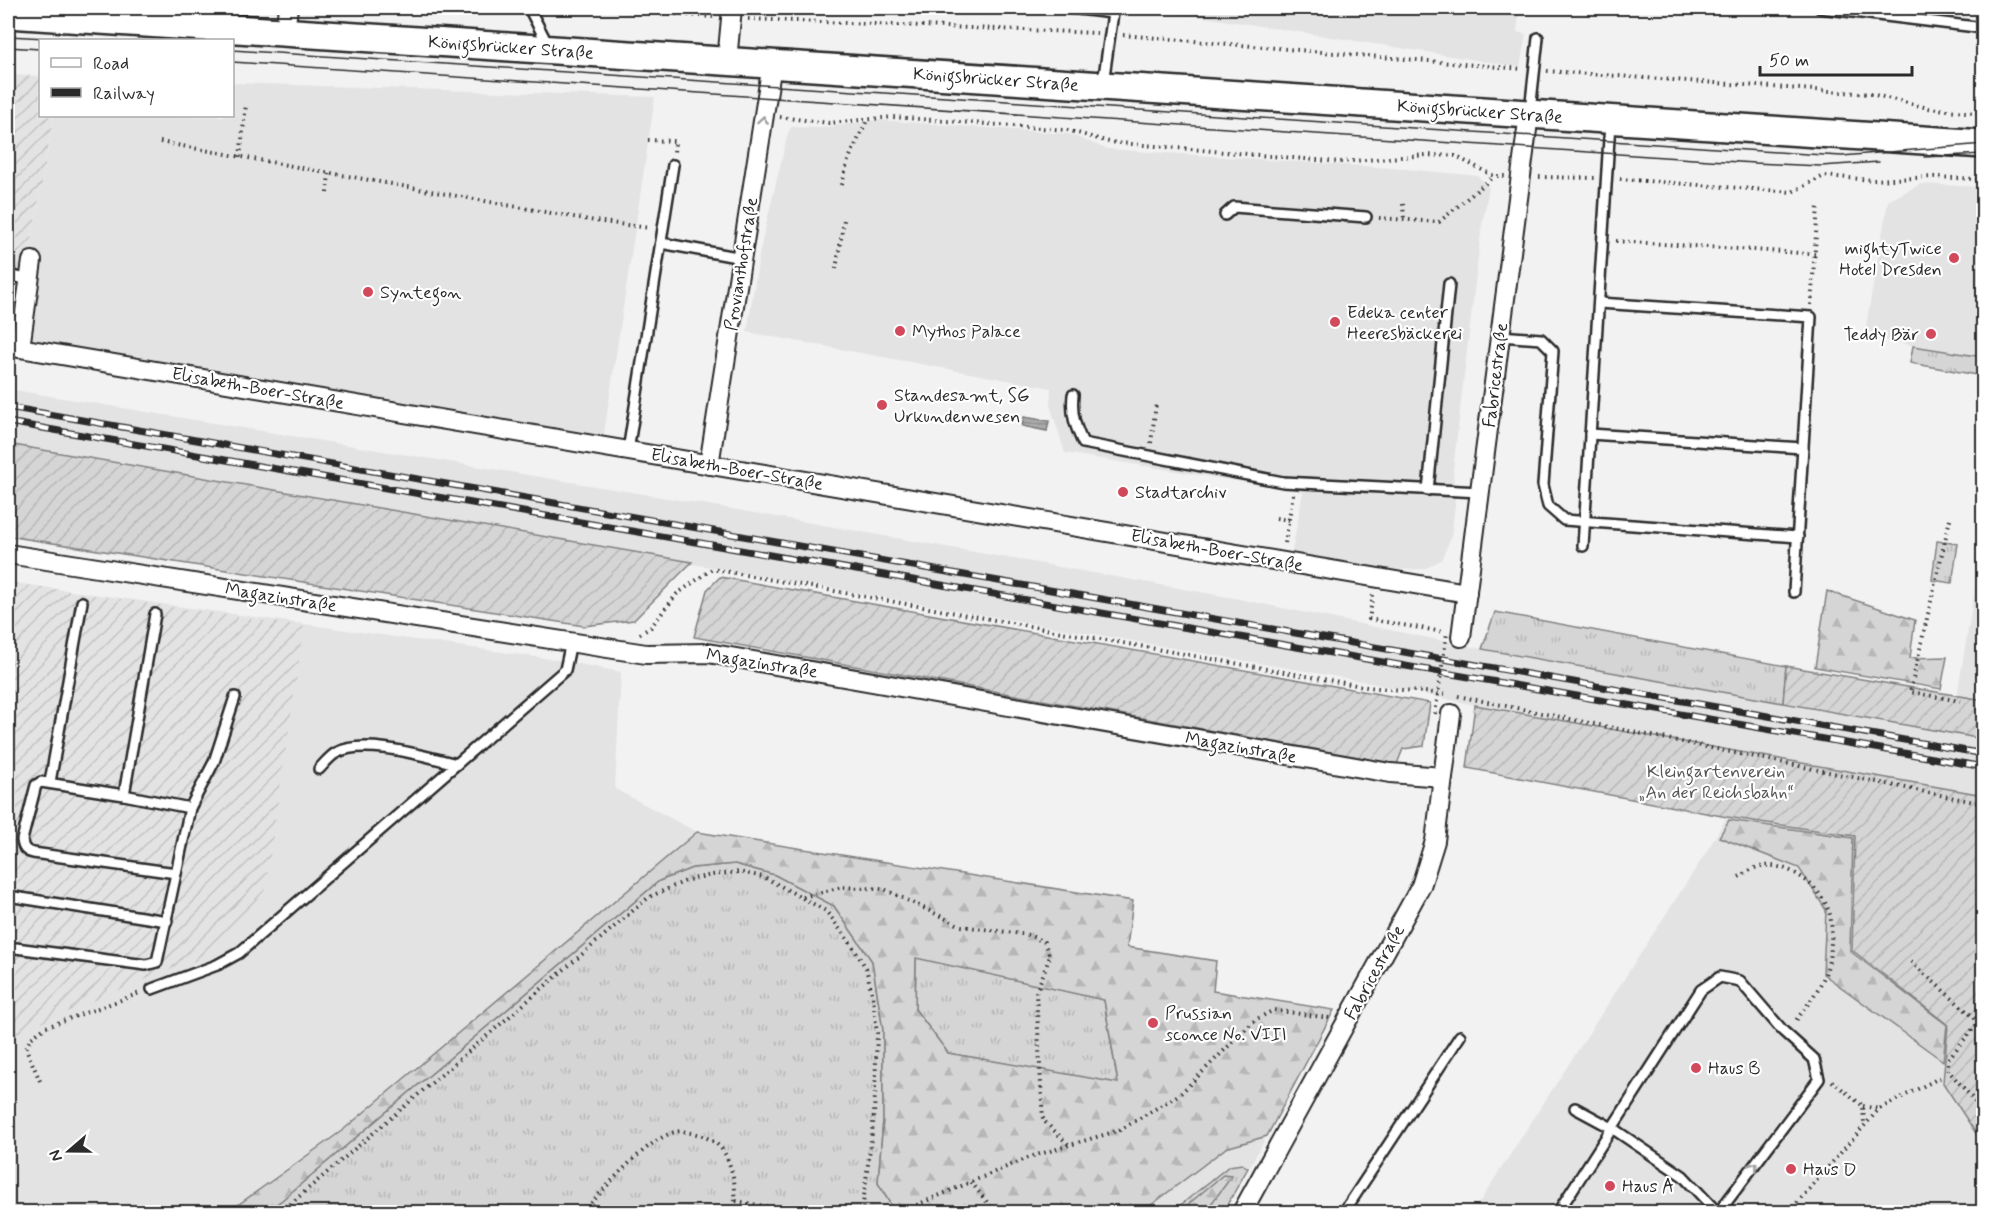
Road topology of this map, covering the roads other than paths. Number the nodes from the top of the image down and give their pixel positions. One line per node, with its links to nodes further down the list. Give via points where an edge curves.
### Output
1 (529, 8): 10 (lane)
2 (1070, 8): 4 (lane)
3 (1820, 8): 8 (lane)
4 (1114, 10): 13 (lane)
5 (731, 13): 11 (street)
6 (8, 14): 7 (main road, Königsbrücker Straße)
7 (286, 20): 10 (main road, Königsbrücker Straße)
8 (1983, 28)
9 (1538, 38): 14 (lane)
10 (551, 49): 11 (main road, Königsbrücker Straße)
11 (727, 61): 12 (main road, Königsbrücker Straße)
12 (772, 64): 13 (main road, Königsbrücker Straße); 21 (street, Provianthofstraße, one-way to 12)
13 (1102, 86): 14 (main road, Königsbrücker Straße)
14 (1529, 114): 15 (main road, Königsbrücker Straße); 27 (street, Fabricestraße)
15 (1611, 119): 16 (main road, Königsbrücker Straße); 26 (lane)
16 (1983, 144)
17 (673, 165): 20 (lane)
18 (1225, 215): 19 (lane, via 1234,207)
19 (1366, 217)
20 (661, 243): 21 (lane); 32 (lane)
21 (742, 258): 33 (street, Provianthofstraße)
22 (32, 261): 24 (street)
23 (8, 275): 24 (lane)
24 (30, 280): 28 (street)
25 (1449, 284): 34 (lane)
26 (1599, 303): 30 (lane); 31 (lane, via 1811,317)
27 (1500, 336): 35 (street, Fabricestraße); 36 (lane, via 1541,339 1552,351 1543,485 1548,506 1564,520)
28 (14, 347): 32 (street, Elisabeth-Boer-Straße)
29 (1073, 395): 34 (lane, via 1074,425 1083,443 1295,483)
30 (1590, 434): 31 (lane); 36 (lane)
31 (1803, 448): 37 (lane)
32 (628, 451): 33 (street, Elisabeth-Boer-Straße)
33 (709, 465): 41 (street, Elisabeth-Boer-Straße)
34 (1428, 490): 35 (lane)
35 (1480, 492): 41 (street, Fabricestraße)
36 (1584, 523): 37 (lane); 38 (lane)
37 (1798, 537): 40 (lane)
38 (1583, 546)
39 (8, 554): 45 (street, Magazinstraße)
40 (1794, 592)
41 (1467, 593): 44 (street, Fabricestraße)
42 (82, 602): 51 (lane)
43 (155, 614): 52 (lane)
44 (1454, 635)
45 (571, 642): 48 (lane, via 565,670); 50 (street, Magazinstraße, via 646,654 708,653 1390,773)
46 (235, 697): 53 (lane, via 214,762)
47 (1443, 714): 50 (street, Fabricestraße)
48 (456, 764): 49 (lane, via 387,748 355,748 336,753); 58 (lane, via 239,953)
49 (319, 769)
50 (1443, 777): 62 (street, Fabricestraße, via 1435,841 1421,886)
51 (50, 782): 52 (lane); 54 (lane, via 36,785 22,840 26,851)
52 (124, 795): 53 (lane)
53 (190, 808): 54 (lane)
54 (176, 873): 56 (lane)
55 (8, 896): 56 (lane)
56 (167, 921): 57 (lane, via 160,957 153,964)
57 (8, 947)
58 (152, 989)
59 (1460, 1036): 63 (lane)
60 (1575, 1108): 61 (lane)
61 (1612, 1128): 64 (lane); 65 (lane, via 1683,1176); 65 (lane, one-way to 61, via 1819,1079 1814,1059 1740,981 1720,977 1701,990)
62 (1242, 1212)
63 (1344, 1212)
64 (1558, 1212)
65 (1718, 1212)

